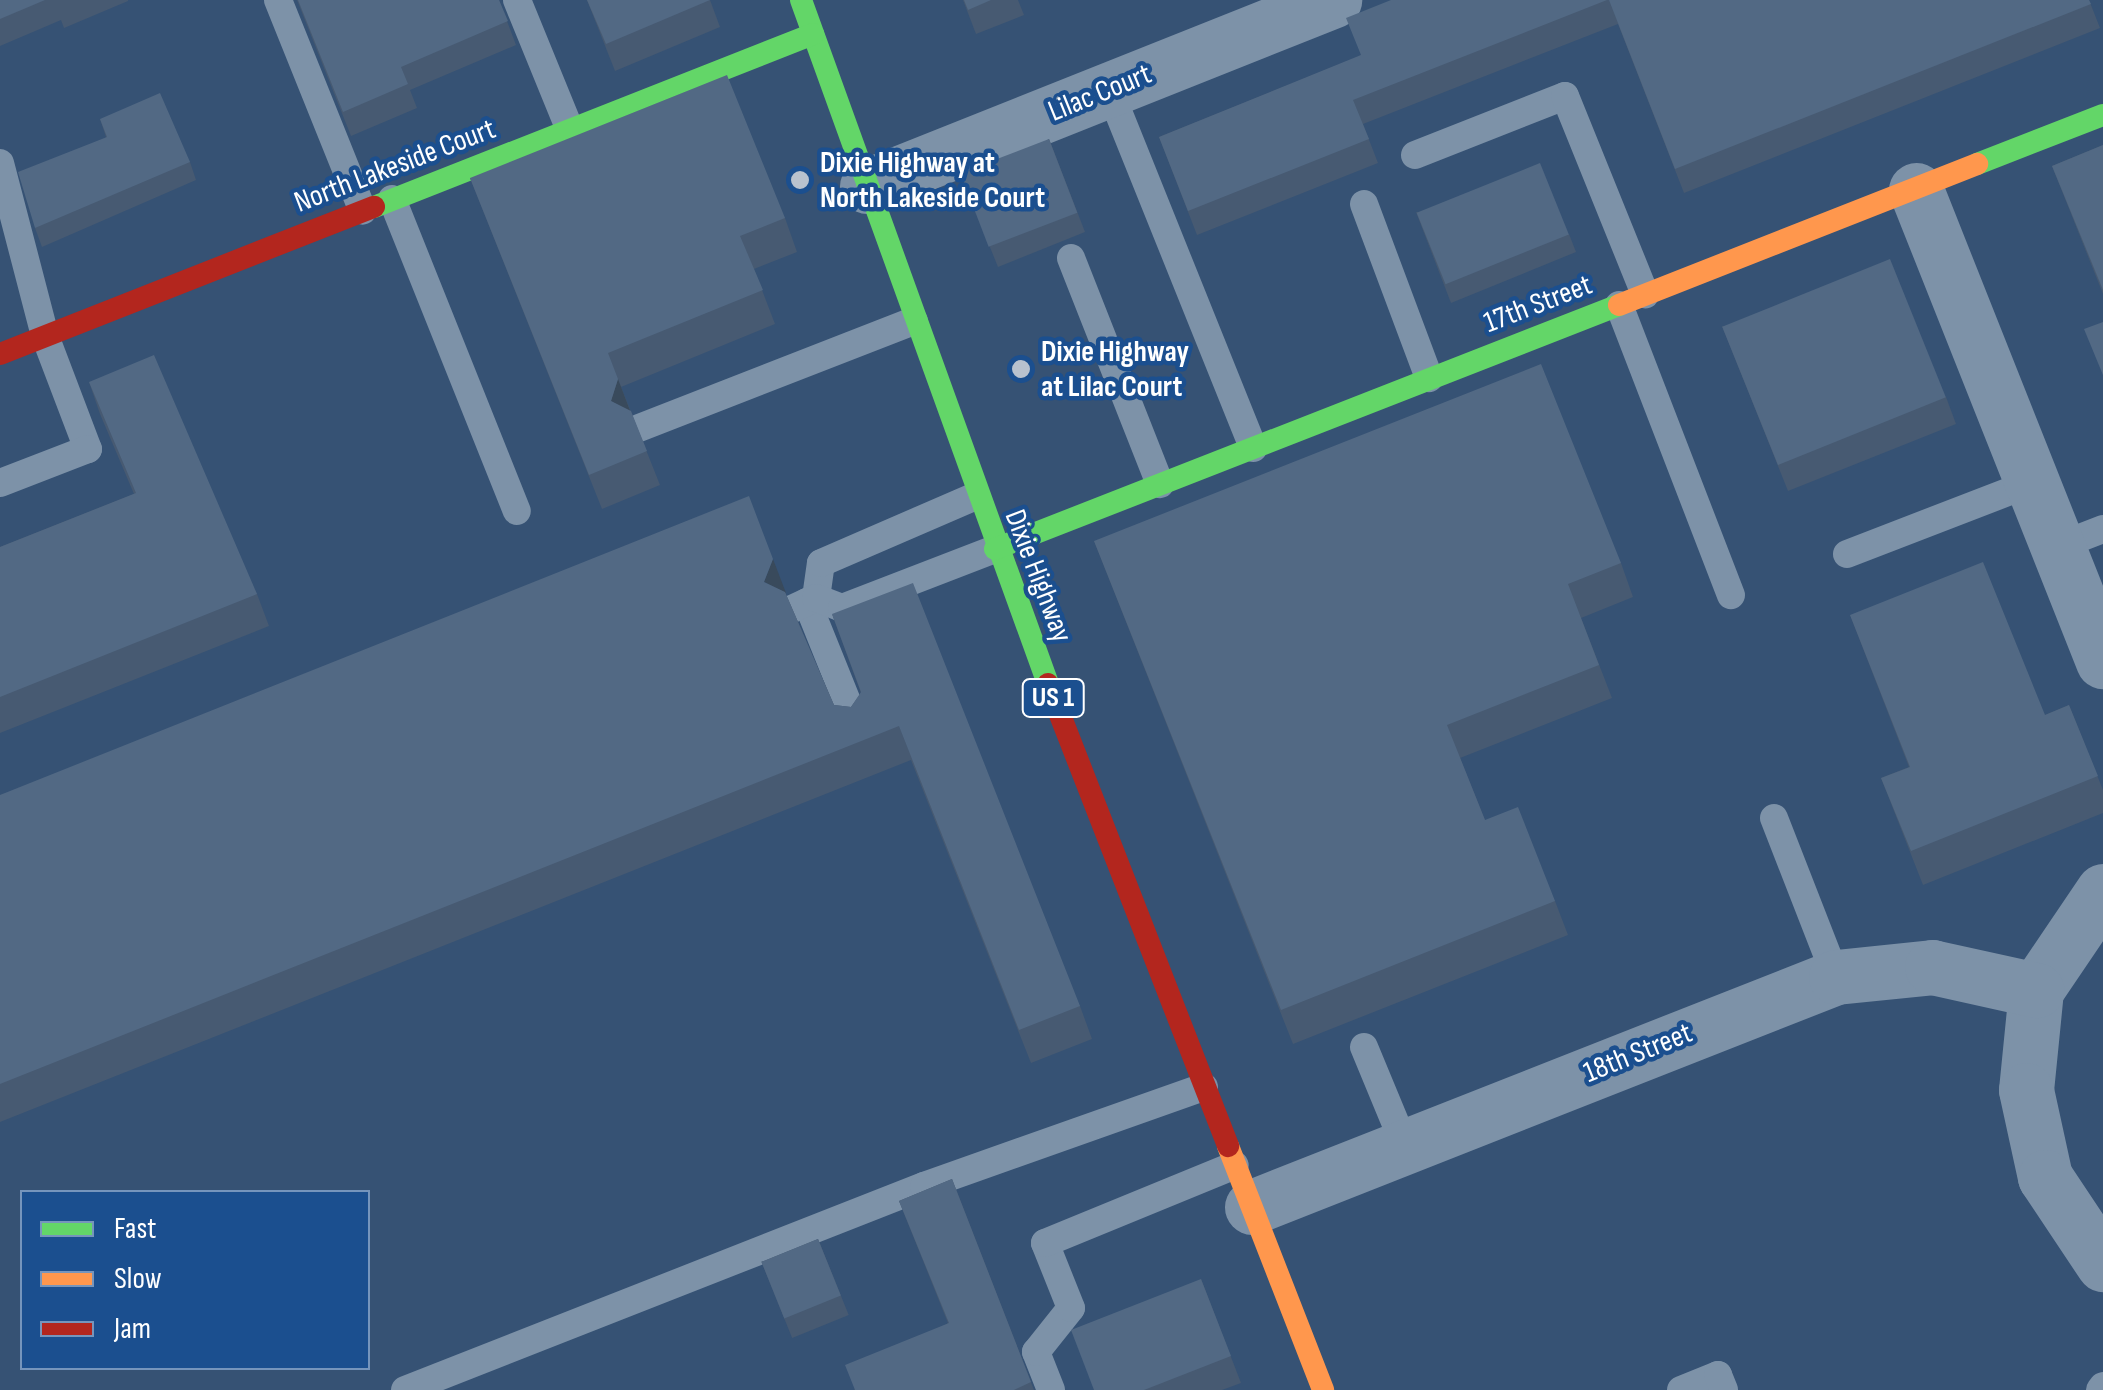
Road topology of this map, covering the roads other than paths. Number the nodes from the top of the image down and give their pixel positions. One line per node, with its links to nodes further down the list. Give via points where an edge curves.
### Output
1 (278, 0): 15 (lane)
2 (518, 0): 8 (lane)
3 (801, 0): 5 (street, Dixie Highway / US 1)
4 (1334, 0): 6 (street, Lilac Court)
5 (813, 34): 8 (street, North Lakeside Court); 11 (street, Dixie Highway / US 1)
6 (1108, 89): 11 (street, Lilac Court); 23 (lane)
7 (2103, 115): 12 (street, 17th Street)
8 (570, 130): 13 (street, North Lakeside Court)
9 (1416, 155): 17 (lane, via 1566,96)
10 (0, 163): 19 (lane)
11 (866, 186): 18 (street, Dixie Highway / US 1)
12 (1916, 190): 17 (street, 17th Street); 24 (street)
13 (392, 199): 15 (street, North Lakeside Court); 28 (lane)
14 (1364, 204): 21 (lane)
15 (363, 211): 19 (street, North Lakeside Court)
16 (1071, 258): 26 (lane)
17 (1632, 299): 21 (street, 17th Street); 32 (lane)
18 (914, 321): 22 (lane); 27 (street, Dixie Highway / US 1)
19 (44, 336): 20 (street, North Lakeside Court); 25 (lane, via 88,449)
20 (0, 354)
21 (1429, 378): 23 (street, 17th Street)
22 (638, 428)
23 (1253, 448): 26 (street, 17th Street)
24 (2034, 482): 29 (street); 31 (lane)
25 (0, 483)
26 (1160, 484): 30 (street, 17th Street)
27 (976, 496): 30 (street, Dixie Highway / US 1); 33 (lane, via 821,563)
28 (517, 511)
29 (2081, 538): 34 (street)
30 (995, 548): 33 (lane, via 842,608); 41 (street, Dixie Highway / US 1)
31 (1846, 554)
32 (1731, 595)
33 (805, 603): 35 (lane)
34 (2103, 661)
35 (856, 724)
36 (1774, 818): 38 (lane)
37 (2103, 891): 39 (street)
38 (1836, 977): 39 (street, 18th Street, via 1932,967); 42 (street, 18th Street)
39 (2036, 990): 44 (street, via 2026,1090 2045,1177)
40 (1364, 1046): 42 (lane)
41 (1204, 1086): 43 (street, Dixie Highway / US 1); 45 (lane, via 924,1186)
42 (1405, 1146): 43 (street, 18th Street)
43 (1243, 1186): 46 (lane, via 1045,1243 1071,1308 1036,1352); 47 (street, Dixie Highway / US 1)
44 (2103, 1264)
45 (404, 1390)
46 (1051, 1390)
47 (1322, 1390)
48 (1681, 1390): 49 (lane, via 1718,1375)
49 (1724, 1390)

